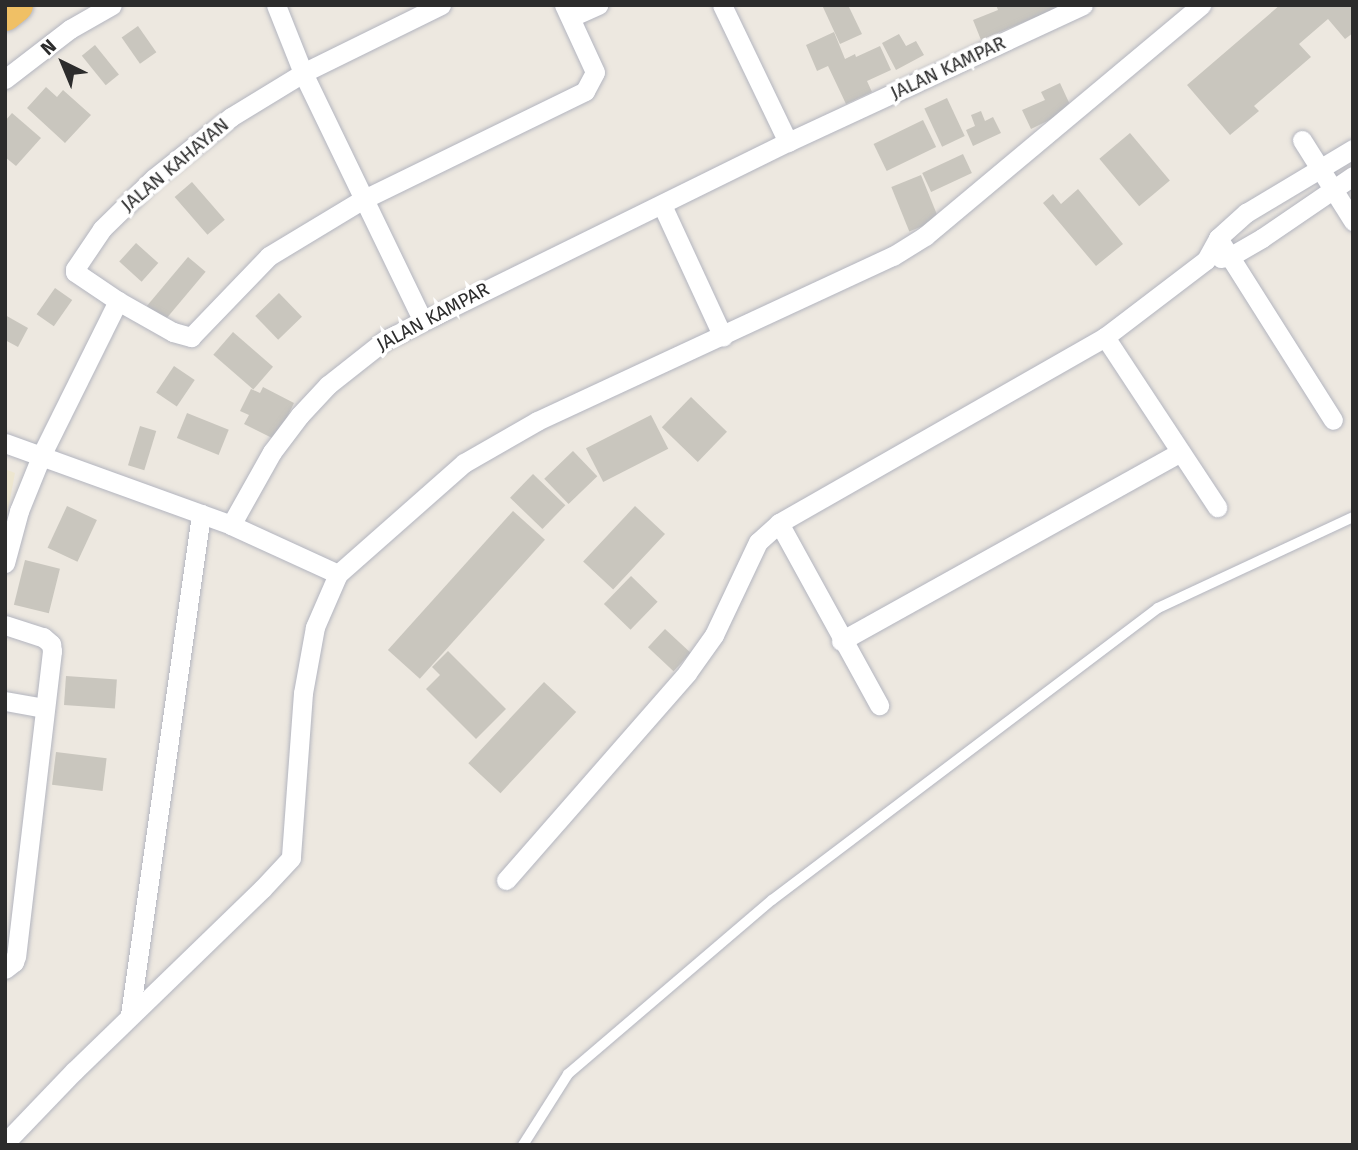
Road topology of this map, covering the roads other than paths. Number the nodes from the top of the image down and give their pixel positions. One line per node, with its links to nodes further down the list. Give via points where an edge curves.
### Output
1 (16, 5): 10 (highway)
2 (112, 5): 12 (street, via 70,29)
3 (276, 5): 11 (street)
4 (441, 5): 11 (street, JALAN KAHAYAN)
5 (598, 5): 9 (street, JALAN KAHAYAN)
6 (722, 5): 14 (street)
7 (1083, 5): 14 (street, JALAN KAMPAR)
8 (1201, 5): 27 (street, via 925,236 893,256)
9 (568, 11): 19 (street, JALAN KAHAYAN, via 595,72 584,91)
10 (5, 14)
11 (303, 73): 19 (street); 25 (street, JALAN KAHAYAN, via 231,117 153,178 102,229 75,272)
12 (5, 79)
13 (1302, 140): 16 (street)
14 (788, 142): 20 (street, JALAN KAMPAR)
15 (1353, 149): 16 (street)
16 (1320, 169): 18 (street); 22 (street, via 1246,213)
17 (1353, 176): 18 (street)
18 (1332, 190): 21 (street); 23 (street)
19 (362, 200): 25 (street, JALAN KAHAYAN, via 270,256 191,337); 26 (street)
20 (662, 205): 26 (street, JALAN KAMPAR); 27 (street)
21 (1353, 221)
22 (1218, 238): 23 (street); 24 (street)
23 (1231, 256): 24 (street); 29 (street)
24 (1206, 260): 28 (street)
25 (118, 302): 32 (street)
26 (422, 319): 37 (street, JALAN KAMPAR, via 385,340 328,385 272,452)
27 (723, 337): 39 (street, via 537,421 464,463)
28 (1105, 337): 31 (street); 36 (street)
29 (1333, 420)
30 (5, 443): 32 (street)
31 (1179, 453): 33 (street); 41 (street)
32 (43, 454): 34 (street); 38 (street, via 19,512)
33 (1217, 507)
34 (201, 514): 37 (street); 47 (street)
35 (1353, 517): 49 (lane, via 1158,608 772,900 568,1074)
36 (779, 523): 41 (street); 45 (street, via 758,542 714,635 687,673)
37 (231, 525): 39 (street)
38 (5, 563)
39 (338, 574): 47 (street, via 315,627 303,692 291,858)
40 (5, 625): 44 (street, via 51,644)
41 (841, 641): 43 (street)
42 (5, 701): 44 (street)
43 (878, 705)
44 (43, 708): 46 (street, via 16,956)
45 (506, 880)
46 (5, 969)
47 (130, 1015): 48 (street)
48 (5, 1143)
49 (523, 1145)

